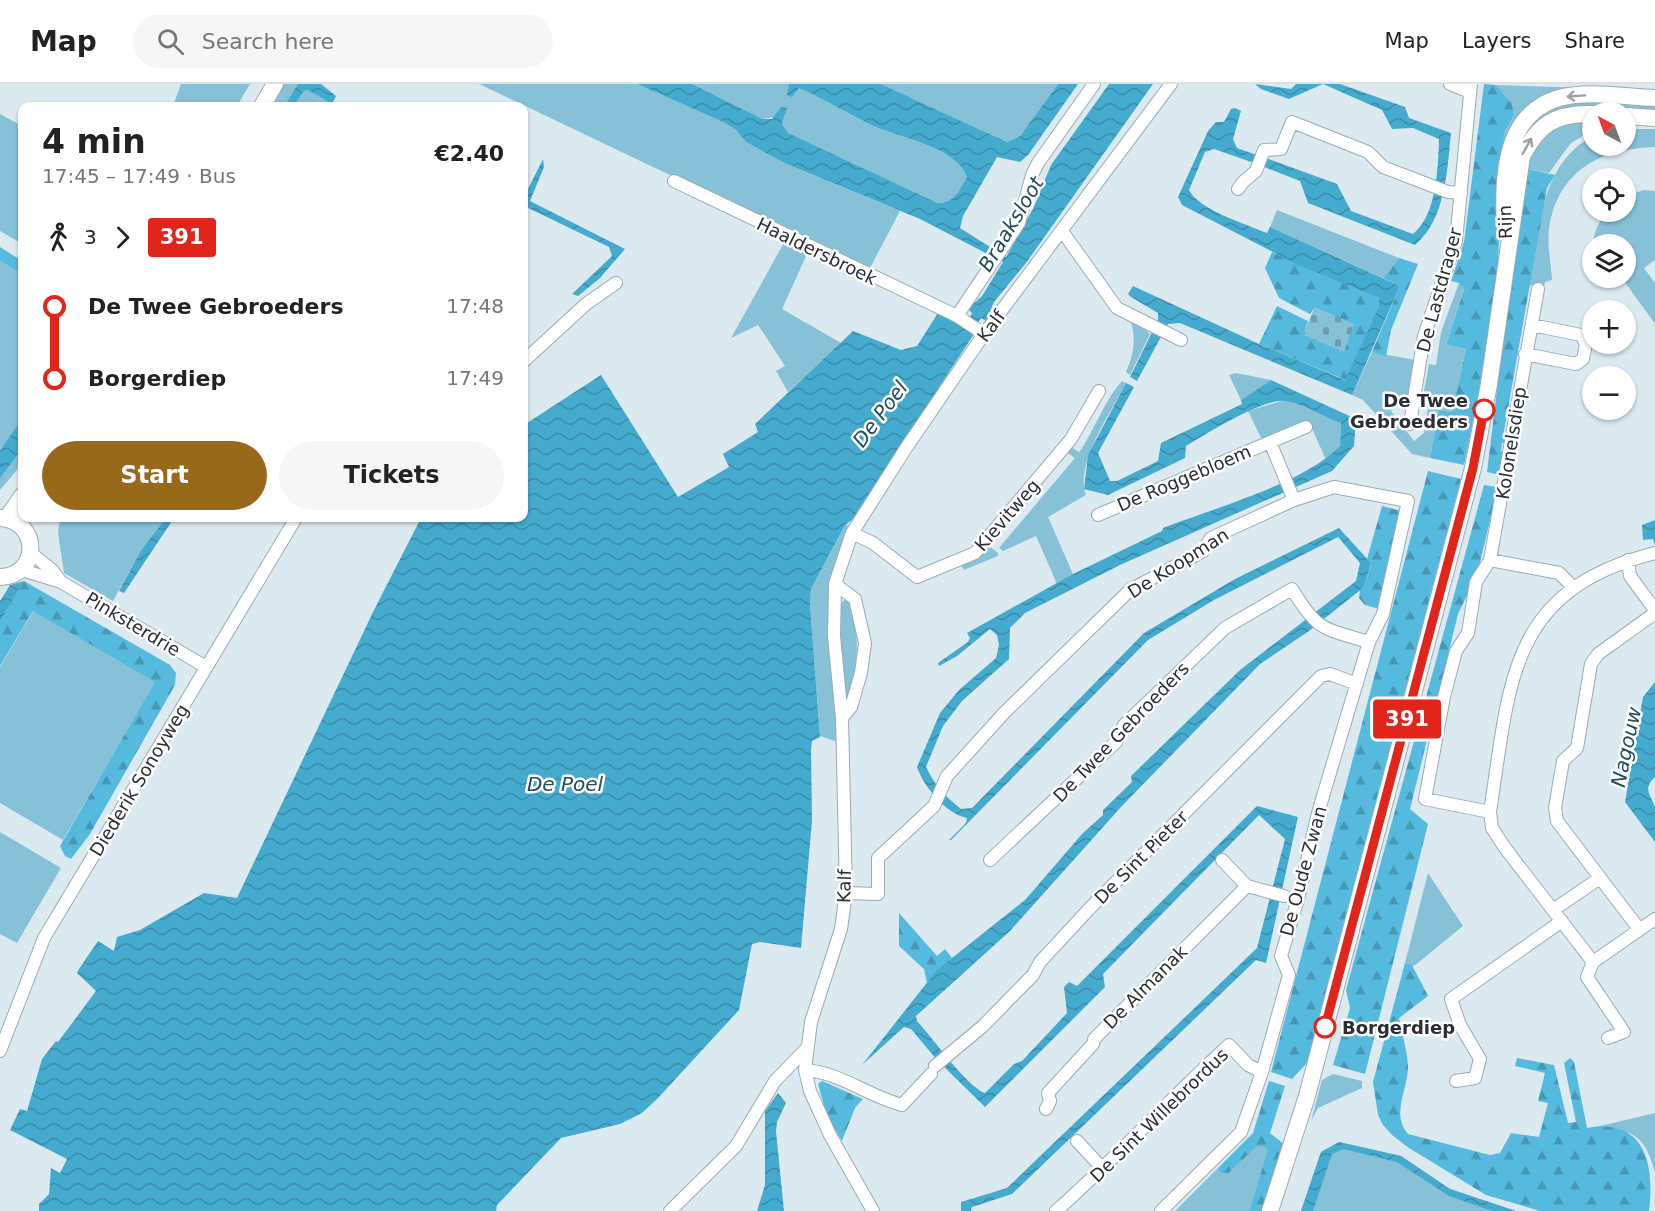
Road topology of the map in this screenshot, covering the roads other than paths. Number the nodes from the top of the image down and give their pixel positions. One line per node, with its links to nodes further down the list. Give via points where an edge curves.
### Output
1 (275, 84): 7 (main road)
2 (1094, 84): 18 (street, via 1038,162 1019,223)
3 (1171, 84): 14 (street, Kalf)
4 (1450, 84): 5 (street)
5 (1471, 88): 13 (street, De Lastdrager)
6 (1655, 98): 15 (main road, Rijn, one-way to 15, via 1560,98 1518,129 1509,148 1504,200)
7 (264, 102)
8 (1582, 115): 15 (main road, Rijn, one-way to 8, via 1522,156 1534,134 1557,118)
9 (1636, 117): 10 (main road)
10 (1655, 118)
11 (674, 181): 18 (street, Haaldersbroek)
12 (1238, 189): 13 (street, via 1257,168 1264,152 1281,149 1292,122 1368,152 1383,167 1448,192)
13 (1461, 193): 25 (street, De Lastdrager, via 1456,242 1424,336)
14 (1062, 231): 20 (street, Kalf); 21 (street, via 1117,308)
15 (1506, 265): 75 (main road, via 1473,468 1307,1095)
16 (616, 283): 23 (street, via 586,304)
17 (1538, 289): 19 (street, Kolonelsdiep)
18 (959, 318): 20 (street, Haaldersbroek)
19 (1532, 326): 22 (street, Kolonelsdiep); 22 (street, via 1581,334 1586,344 1583,359 1576,364)
20 (982, 332): 35 (street, Kalf)
21 (1181, 340)
22 (1525, 354): 38 (street, Kolonelsdiep)
23 (528, 357)
24 (1099, 391): 35 (street, Kievitweg, via 1071,439 975,553 917,577 873,543)
25 (1410, 424)
26 (1306, 428): 27 (street, De Roggebloem)
27 (1270, 442): 28 (street, De Roggebloem); 31 (street, De Roggebloem)
28 (1292, 496): 30 (street, De Koopman, via 1334,487); 55 (street, De Koopman, via 1212,538 1203,550 1130,590 1005,712 940,790 934,806 878,858 878,894)
29 (18, 501): 32 (main road)
30 (1408, 501): 46 (street, De Oude Zwan, via 1383,614)
31 (1098, 514)
32 (4, 518)
33 (294, 522): 47 (street, Diederik Sonoyweg)
34 (26, 523): 36 (main road)
35 (852, 533): 43 (street, Kalf)
36 (31, 553): 40 (main road); 42 (street, Pinksterdrie)
37 (1655, 553): 39 (street)
38 (1491, 560): 44 (street, via 1559,573); 50 (street, via 1476,582 1468,633 1456,651 1425,799)
39 (1628, 560): 44 (street); 45 (street, via 1630,576)
40 (22, 570): 41 (main road); 42 (street, Pinksterdrie)
41 (0, 577)
42 (61, 582): 47 (street, Pinksterdrie)
43 (835, 584): 49 (street, Kalf, via 834,636); 49 (street, Kalf, via 855,599 865,643 851,707)
44 (1574, 588): 50 (street, via 1539,620 1520,656 1511,683)
45 (1655, 611): 53 (street, via 1598,654 1591,664 1577,748 1563,761 1555,808 1557,821)
46 (1369, 642): 48 (street, De Oude Zwan); 51 (street, De Twee Gebroeders, via 1320,627 1292,588 1225,628 1124,725 1117,741)
47 (206, 667): 64 (street, Diederik Sonoyweg, via 45,938)
48 (1357, 684): 65 (street, De Sint Pieter, via 1330,674 1321,676 1090,908 1040,962 1033,975 933,1070 902,1105 823,1071); 66 (street, De Oude Zwan, via 1281,956 1289,975)
49 (842, 718): 55 (street, Kalf)
50 (1491, 812): 57 (street, via 1492,828)
51 (990, 860)
52 (1222, 860): 54 (street)
53 (1599, 878): 57 (street); 60 (street)
54 (1247, 886): 56 (street); 68 (street, De Almanak, via 1094,1039 1048,1093)
55 (846, 893): 63 (street, Kalf, via 841,929)
56 (1284, 896)
57 (1553, 910): 59 (street)
58 (1655, 919): 60 (street)
59 (1562, 921): 61 (street); 67 (street, via 1451,999 1460,1025 1480,1059 1475,1078)
60 (1639, 929): 61 (street)
61 (1593, 962): 62 (street, via 1587,976 1624,1032)
62 (1608, 1038)
63 (806, 1049): 65 (street, Kalf); 71 (street, via 775,1081 736,1146)
64 (0, 1051)
65 (805, 1070): 72 (street, Kalf, via 830,1135)
66 (1262, 1072): 70 (street, De Sint Willebrordus, via 1248,1065 1229,1045); 74 (street, De Oude Zwan, via 1241,1132)
67 (1456, 1081)
68 (1046, 1109)
69 (1077, 1142): 70 (street)
70 (1103, 1169): 73 (street, De Sint Willebrordus)
71 (670, 1211)
72 (873, 1211)
73 (1056, 1211)
74 (1161, 1211)
75 (1270, 1211)

